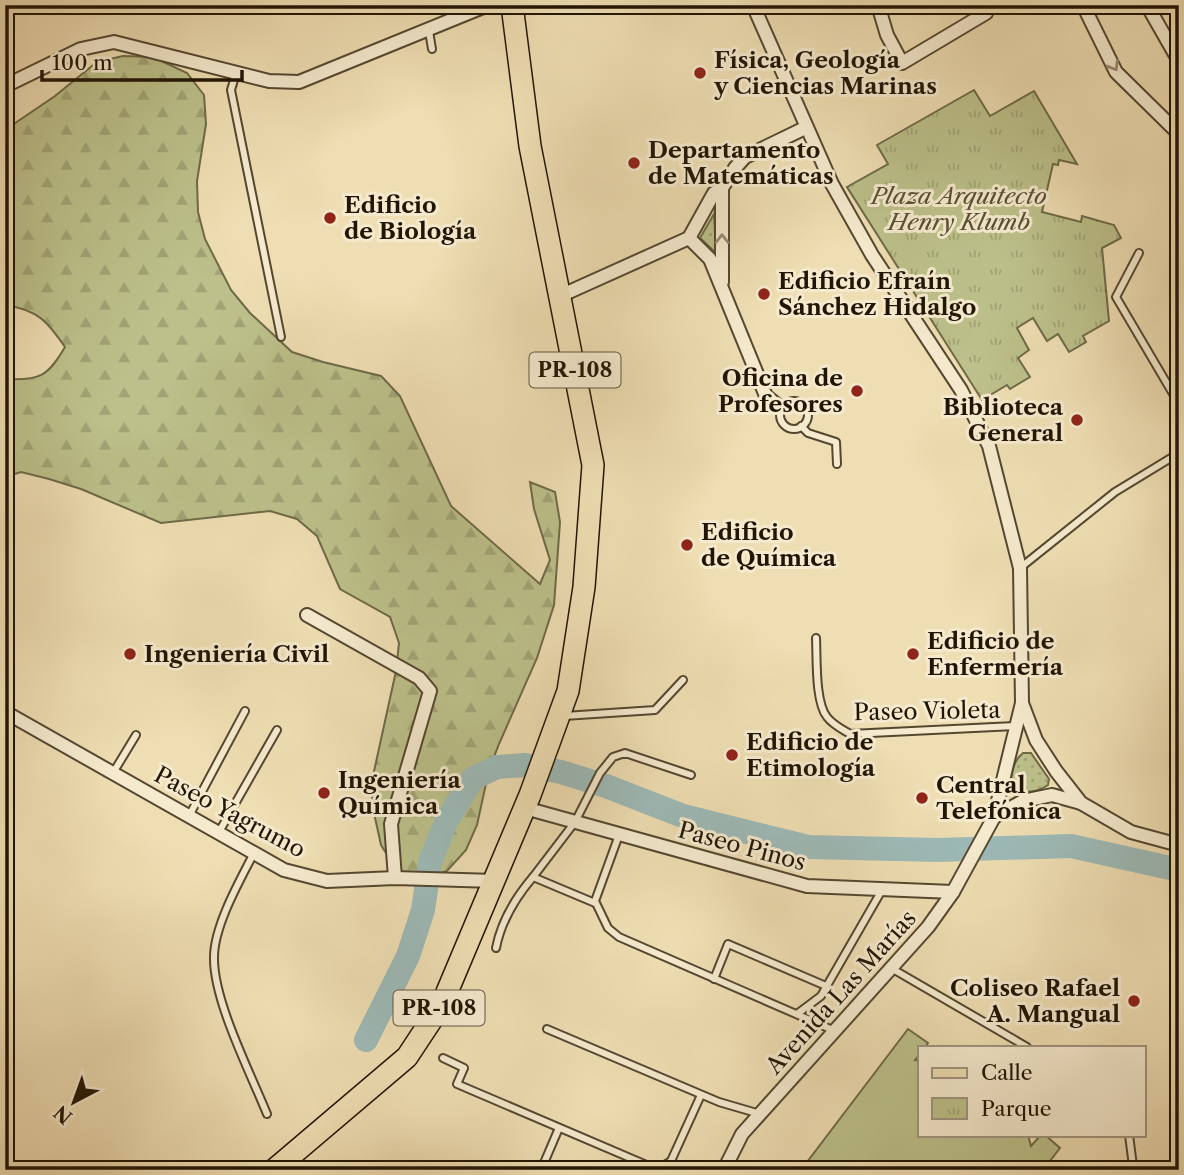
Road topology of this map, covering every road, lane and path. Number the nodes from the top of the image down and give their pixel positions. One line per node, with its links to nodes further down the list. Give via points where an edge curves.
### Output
1 (488, 5): 8 (street)
2 (512, 5): 19 (main road, PR-108, via 530,146)
3 (753, 5): 13 (street)
4 (878, 5): 5 (street, via 902,63 986,13)
5 (983, 5)
6 (1083, 5): 14 (street, one-way to 14, via 1116,72)
7 (1147, 5): 10 (street)
8 (429, 31): 9 (lane); 11 (street, via 299,82)
9 (432, 49)
10 (1179, 61)
11 (236, 73): 12 (street, via 114,42 81,49); 20 (lane, via 231,90)
12 (5, 86)
13 (805, 128): 15 (street, via 745,158); 26 (street, via 872,255 961,390 989,446)
14 (1178, 129)
15 (722, 188): 16 (street); 18 (street, one-way to 15)
16 (689, 238): 18 (street, via 710,260); 19 (street)
17 (1139, 253): 21 (lane, via 1116,297)
18 (723, 289): 22 (street, via 766,396)
19 (560, 296): 33 (main road, PR-108, via 593,465 584,587 568,691)
20 (281, 337)
21 (1179, 404)
22 (781, 408): 23 (lane, via 779,418 784,426); 23 (lane, via 797,400 806,406 809,415)
23 (801, 426): 25 (lane, via 836,442)
24 (1179, 453): 26 (lane, via 1115,492)
25 (837, 464)
26 (1020, 568): 30 (street)
27 (307, 615): 49 (street, via 419,678 430,691 391,824)
28 (816, 638): 34 (lane, Paseo Violeta, via 820,703 825,716 850,734)
29 (683, 680): 33 (lane, via 655,710)
30 (1022, 703): 34 (street); 40 (street, via 1036,740)
31 (246, 711): 41 (lane)
32 (5, 712): 37 (street, Paseo Yagrumo)
33 (556, 725): 39 (main road, PR-108)
34 (1017, 726): 42 (street)
35 (277, 730): 44 (lane)
36 (136, 735): 37 (lane)
37 (113, 773): 41 (street, Paseo Yagrumo)
38 (691, 775): 43 (lane, via 625,753 613,757)
39 (527, 801): 43 (street, Paseo Pinos); 50 (main road, PR-108)
40 (1080, 803): 42 (street, via 1052,795 1023,801); 46 (street, via 1131,832)
41 (189, 816): 44 (street, Paseo Yagrumo)
42 (994, 817): 52 (street, Avenida Las Marías)
43 (575, 821): 45 (street, Paseo Pinos); 48 (lane)
44 (219, 832): 47 (street, Paseo Yagrumo)
45 (619, 835): 51 (street, Paseo Pinos, via 807,886); 53 (lane)
46 (1179, 845)
47 (254, 853): 49 (street, Paseo Yagrumo, via 284,870 327,881); 64 (lane, via 228,904 214,955 216,985)
48 (533, 877): 53 (lane); 54 (lane, via 506,918)
49 (395, 878): 50 (street, Paseo Yagrumo)
50 (495, 881): 69 (main road, PR-108, via 442,1004 407,1057)
51 (883, 888): 52 (street, Paseo Pinos); 57 (lane)
52 (953, 892): 55 (street, Avenida Las Marías, via 929,927)
53 (595, 903): 56 (lane, via 608,928 619,937)
54 (496, 947)
55 (891, 968): 60 (street, Avenida Las Marías); 61 (lane)
56 (714, 978): 57 (lane, via 728,944); 58 (lane)
57 (826, 986): 58 (lane, via 821,996)
58 (797, 1014): 60 (lane)
59 (547, 1029): 63 (lane)
60 (835, 1031): 65 (street, Avenida Las Marías)
61 (1025, 1046)
62 (443, 1058): 66 (lane, via 464,1068 457,1084)
63 (701, 1095): 65 (lane); 68 (lane, via 671,1161 660,1168)
64 (267, 1114)
65 (760, 1114): 71 (street, Avenida Las Marías, via 742,1134)
66 (559, 1128): 68 (lane); 70 (lane)
67 (1129, 1136): 72 (lane)
68 (645, 1168)
69 (274, 1170)
70 (541, 1170)
71 (724, 1170)
72 (1132, 1170)

